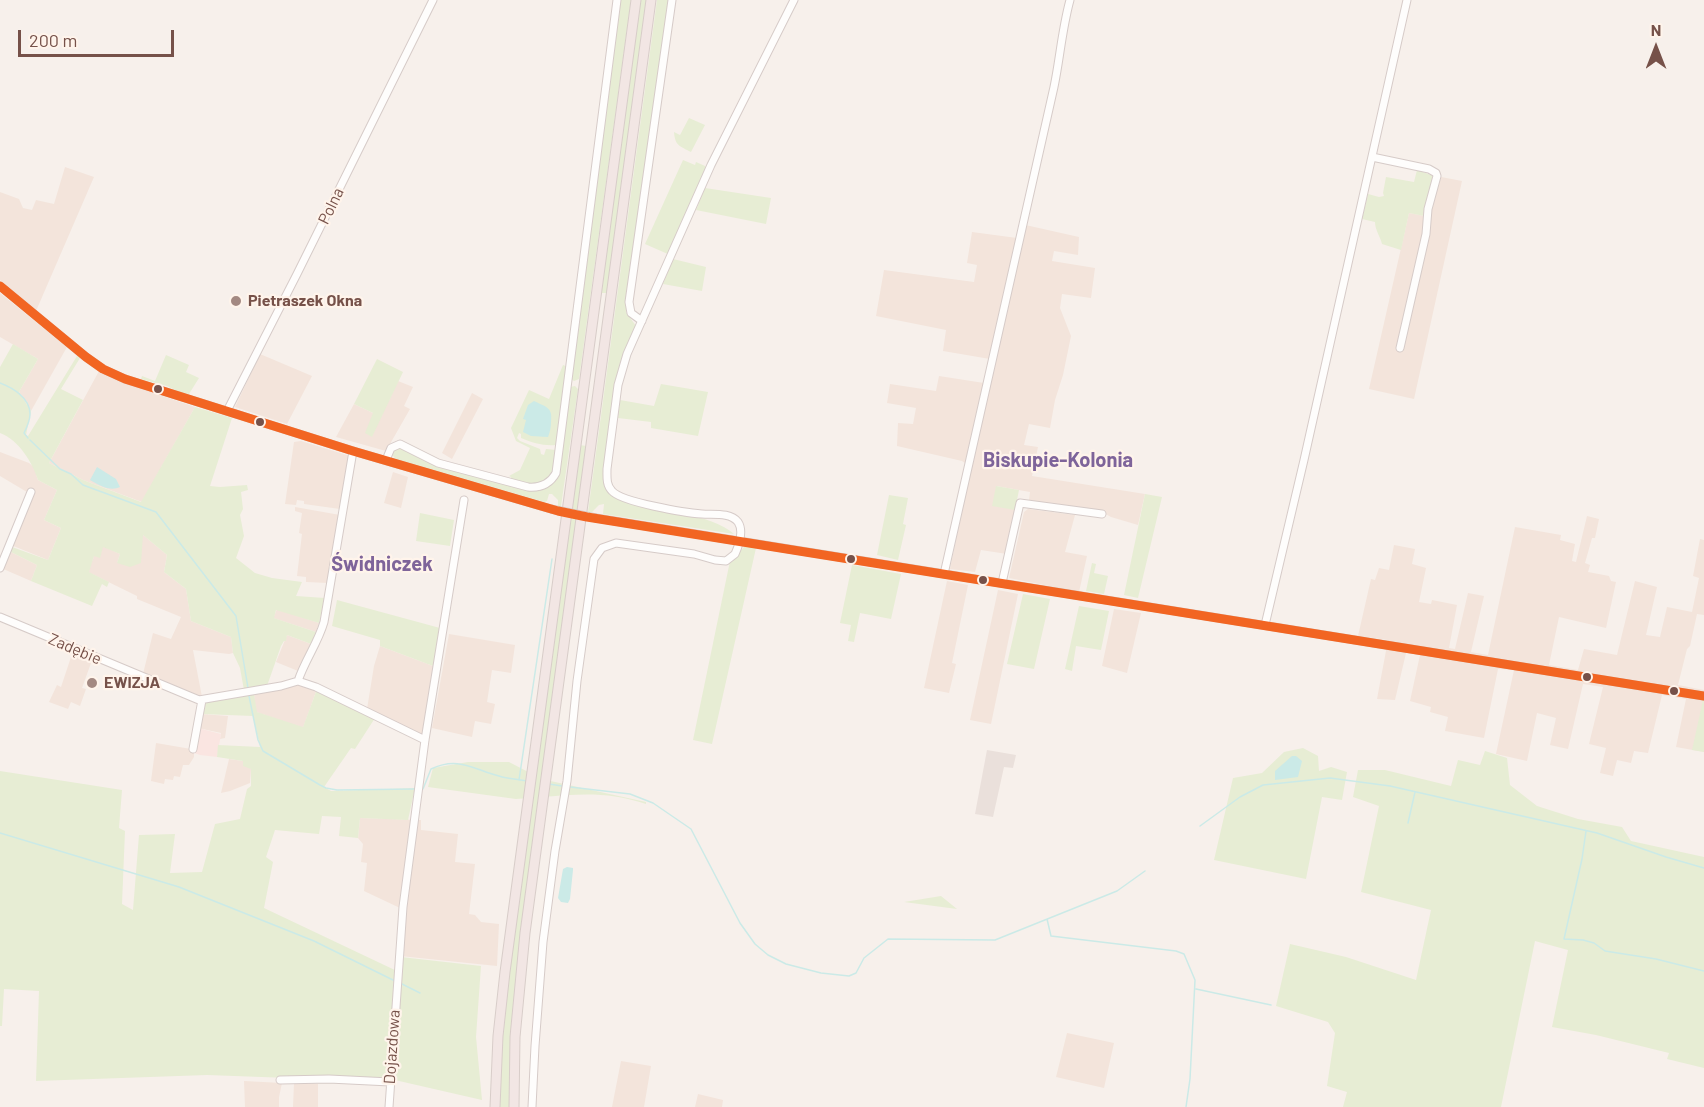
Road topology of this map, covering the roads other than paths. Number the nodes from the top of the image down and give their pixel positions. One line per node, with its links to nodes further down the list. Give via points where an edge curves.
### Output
1 (433, 0): 13 (street, Polna)
2 (618, 0): 15 (street, via 556,473 545,485 528,487 446,466 400,444 391,448)
3 (636, 0): 33 (highway, via 525,819 500,1017)
4 (651, 0): 34 (highway, via 519,982)
5 (672, 0): 11 (street, via 629,302 631,313)
6 (794, 0): 11 (street, via 711,165)
7 (1070, 0): 21 (street, via 1054,87)
8 (1407, 0): 9 (street)
9 (1372, 157): 12 (street, via 1429,169 1437,176); 24 (street)
10 (0, 286): 13 (street, via 107,371)
11 (642, 321): 19 (street, via 620,376 608,461 609,487 627,500 729,516 739,525)
12 (1400, 348)
13 (227, 411): 14 (street)
14 (353, 450): 15 (street); 25 (street, via 324,622)
15 (386, 460): 19 (street, bridge, via 551,509)
16 (31, 492): 20 (street)
17 (464, 500): 28 (street, Dojazdowa)
18 (1102, 514): 22 (street, via 1020,503)
19 (739, 540): 21 (street); 35 (street, via 735,554 726,561 622,543 606,546 596,555 542,959)
20 (0, 568)
21 (944, 574): 22 (street)
22 (1002, 583): 24 (street)
23 (0, 617): 27 (street, Zadębie)
24 (1265, 625): 26 (street)
25 (298, 681): 27 (street, Zadębie); 28 (street)
26 (1704, 696)
27 (202, 700): 29 (street)
28 (425, 740): 31 (street, Dojazdowa, via 403,908)
29 (193, 749)
30 (280, 1080): 31 (street)
31 (390, 1082): 32 (street, Dojazdowa)
32 (388, 1107)
33 (495, 1107)
34 (514, 1107)
35 (532, 1107)

